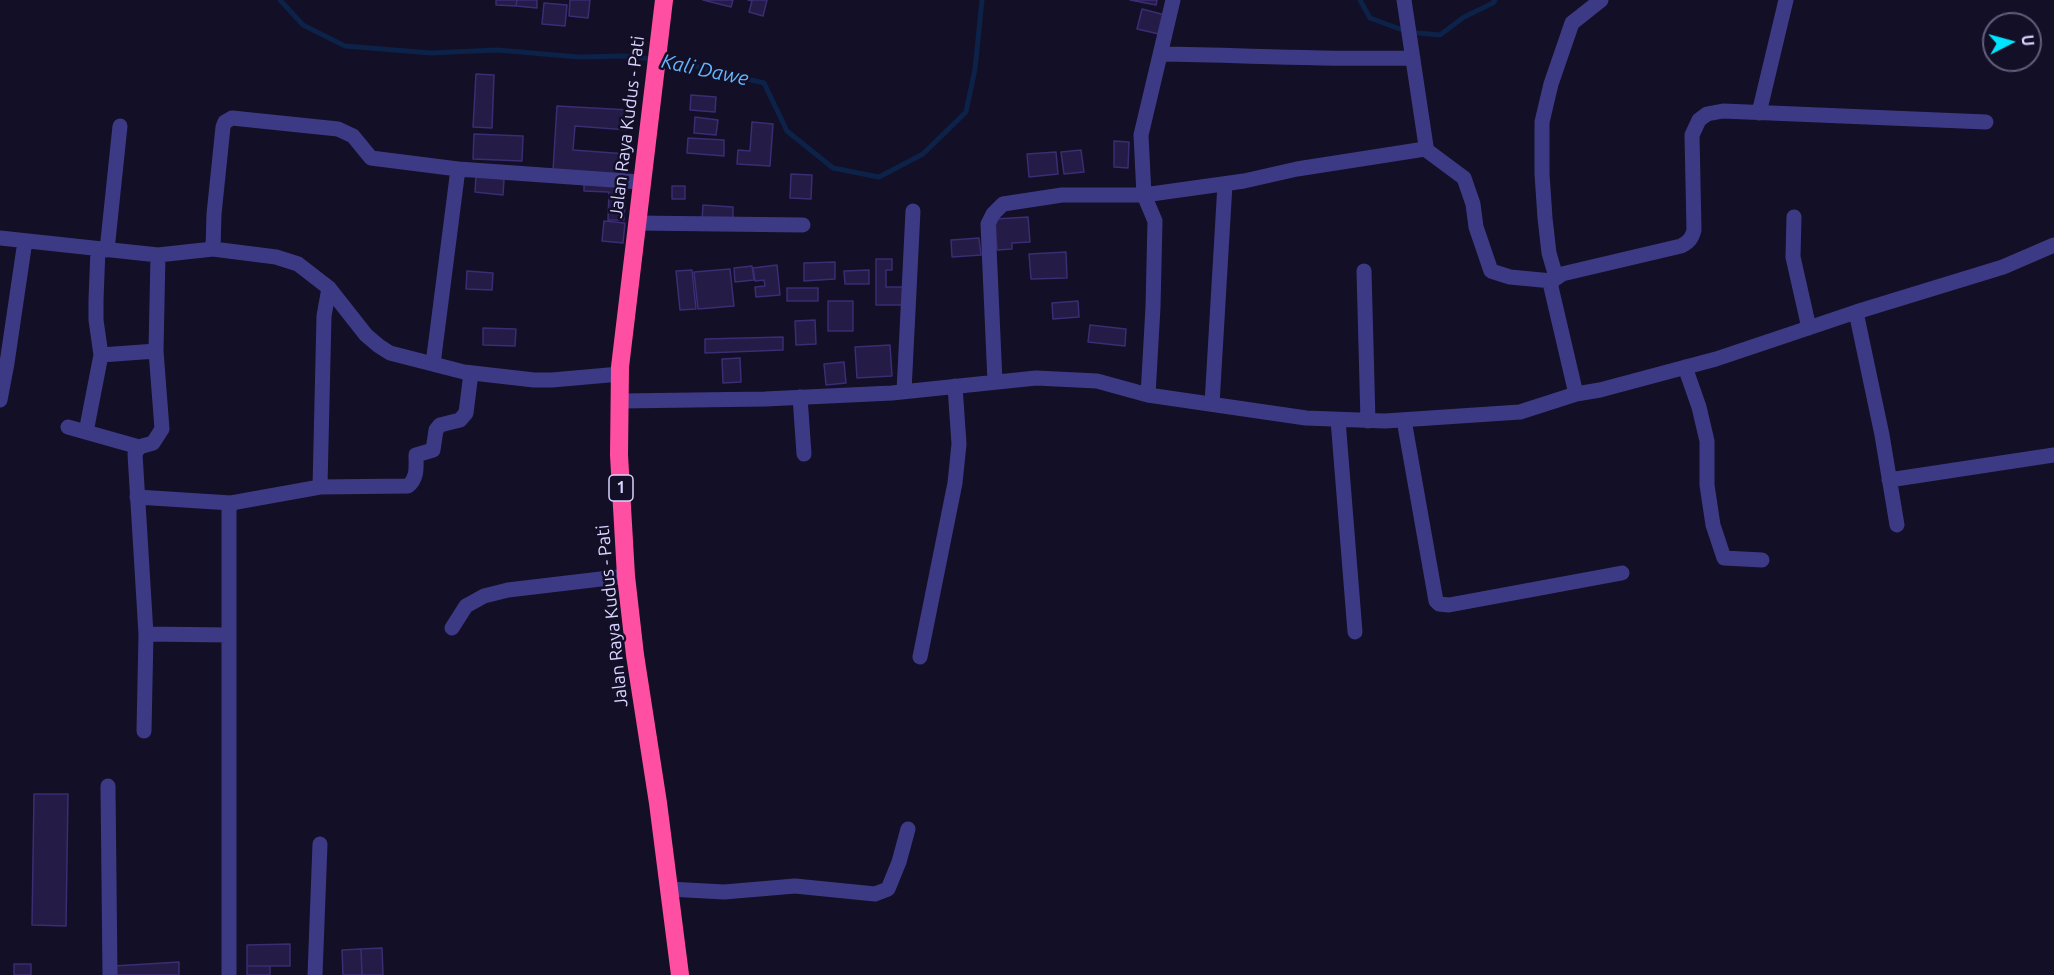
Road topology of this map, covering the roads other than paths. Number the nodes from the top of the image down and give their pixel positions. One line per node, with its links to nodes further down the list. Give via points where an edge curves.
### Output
1 (664, 0): 13 (highway, Jalan Raya Kudus - Pati / 1)
2 (1173, 0): 6 (street)
3 (1404, 0): 7 (street)
4 (1600, 0): 27 (street, via 1572,23 1542,122 1544,196)
5 (1786, 0): 8 (street)
6 (1160, 54): 7 (street, via 1346,60); 15 (street, via 1141,135)
7 (1413, 58): 11 (street)
8 (1759, 113): 9 (street); 27 (street, via 1723,111 1699,120 1692,135 1694,230 1688,243)
9 (1986, 122)
10 (120, 126): 23 (street)
11 (1425, 149): 14 (street); 27 (street, via 1464,178 1491,271 1510,277)
12 (458, 169): 13 (street); 24 (street, via 371,158 353,136 338,129 229,119 223,127); 33 (street)
13 (641, 182): 18 (highway, Jalan Raya Kudus - Pati / 1)
14 (1225, 184): 15 (street); 45 (street)
15 (1144, 195): 37 (street, via 1062,195 1003,204 993,214 988,224); 41 (street, via 1155,221)
16 (913, 211): 39 (street)
17 (1794, 217): 30 (street, via 1793,257)
18 (636, 223): 19 (street); 36 (highway, Jalan Raya Kudus - Pati / 1)
19 (803, 225)
20 (0, 238): 21 (street)
21 (25, 241): 23 (street); 43 (street)
22 (2054, 245): 29 (street, via 2003,267)
23 (103, 249): 25 (street); 32 (street, via 96,310)
24 (213, 249): 25 (street); 28 (street, via 276,257 298,264)
25 (158, 255): 31 (street)
26 (1364, 271): 48 (street)
27 (1554, 279): 40 (street, via 1551,287)
28 (329, 288): 33 (street, via 379,346 390,353); 55 (street, via 324,316)
29 (1856, 312): 30 (street); 54 (street)
30 (1809, 328): 34 (street)
31 (156, 351): 32 (street); 51 (street, via 162,429 153,443)
32 (101, 355): 50 (street)
33 (433, 364): 35 (street)
34 (1685, 367): 40 (street); 59 (street, via 1707,441 1711,515 1724,558)
35 (471, 373): 36 (street, via 552,380); 55 (street, via 466,413 460,420 435,430 433,450 416,455 416,475 411,484)
36 (620, 374): 44 (highway, Jalan Raya Kudus - Pati / 1)
37 (995, 382): 38 (street); 41 (street, via 1036,378 1097,381)
38 (955, 386): 39 (street); 66 (street, via 959,444 955,483)
39 (904, 392): 42 (street)
40 (1576, 394): 47 (street, via 1520,412)
41 (1148, 395): 45 (street)
42 (800, 397): 44 (street); 52 (street)
43 (0, 400)
44 (621, 401): 61 (highway, Jalan Raya Kudus - Pati / 1, via 619,455)
45 (1212, 404): 46 (street)
46 (1338, 420): 48 (street); 63 (street)
47 (1404, 420): 48 (street); 60 (street, via 1439,604)
48 (1368, 421)
49 (68, 427): 50 (street)
50 (86, 432): 51 (street)
51 (139, 447): 56 (street, via 135,454)
52 (804, 454)
53 (2054, 455): 54 (street)
54 (1889, 480): 58 (street)
55 (320, 487): 57 (street)
56 (137, 497): 57 (street); 64 (street)
57 (231, 502): 65 (street)
58 (1897, 525)
59 (1762, 560)
60 (1622, 573)
61 (626, 576): 62 (street, via 484,596 466,606); 71 (highway, Jalan Raya Kudus - Pati / 1)
62 (452, 628)
63 (1356, 632)
64 (146, 634): 65 (street); 67 (street)
65 (229, 635): 73 (street)
66 (920, 657)
67 (144, 731)
68 (108, 786): 72 (street)
69 (908, 829): 71 (street, via 893,880 888,889 875,894 795,886 724,892)
70 (320, 844): 74 (street)
71 (669, 889): 75 (highway, Jalan Raya Kudus - Pati / 1)
72 (110, 975)
73 (229, 975)
74 (315, 975)
75 (680, 975)

